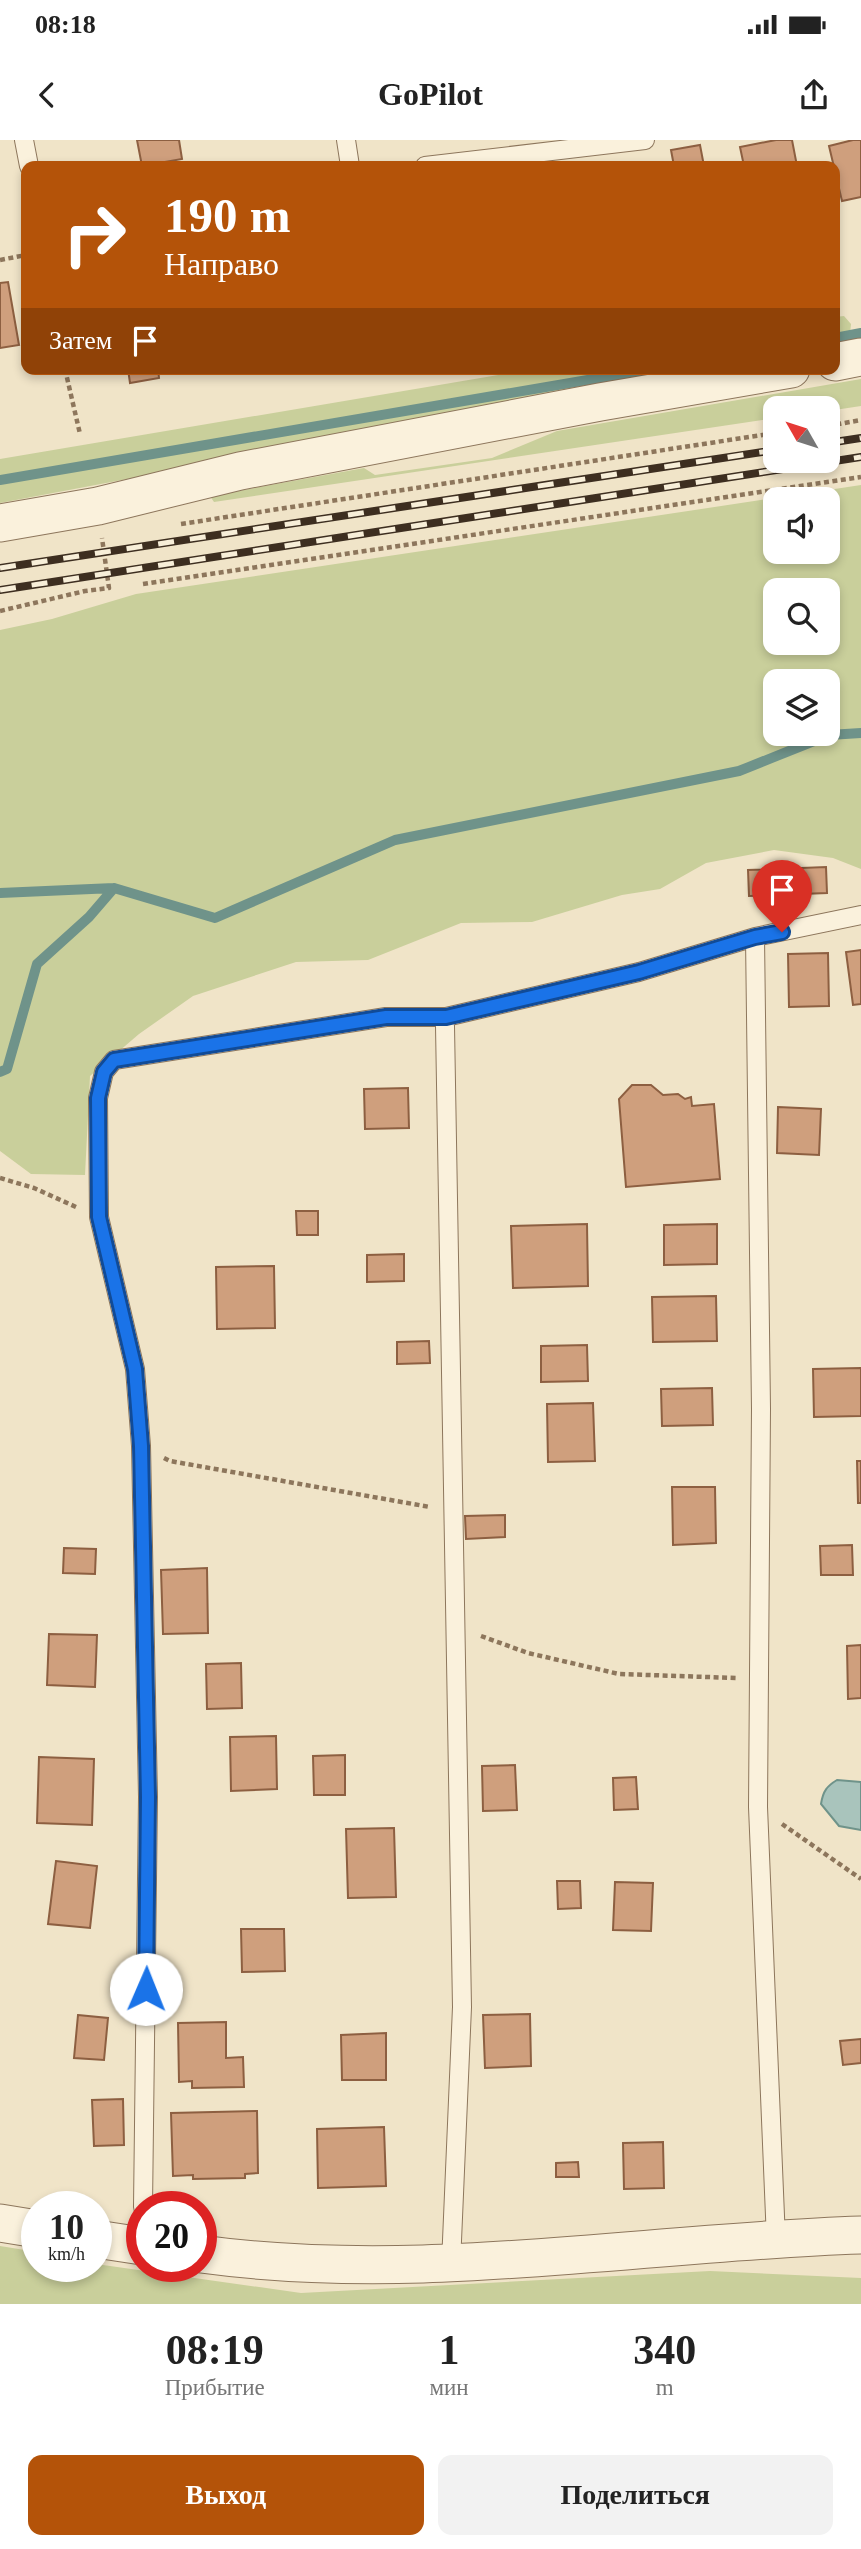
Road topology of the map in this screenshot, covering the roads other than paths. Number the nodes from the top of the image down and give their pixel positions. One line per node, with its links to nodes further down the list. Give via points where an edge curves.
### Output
1 (24, 140): 4 (lane)
2 (346, 140): 5 (lane)
3 (645, 140): 6 (lane)
4 (28, 161)
5 (349, 161)
6 (467, 161)
7 (861, 357): 8 (street)
8 (840, 361)
9 (756, 375): 10 (street, via 253,469 97,506)
10 (0, 523)
11 (861, 915): 12 (lane)
12 (755, 937): 14 (lane, via 639,972 446,1017 386,1017 114,1060 104,1072 98,1098 99,1217 135,1369 141,1446 148,1797); 18 (lane, via 761,1409 758,1807)
13 (445, 1026): 20 (lane, via 462,2007)
14 (143, 2191)
15 (0, 2223): 16 (street)
16 (21, 2226)
17 (861, 2235): 18 (street)
18 (776, 2240): 20 (street)
19 (217, 2255): 20 (street, via 334,2265)
20 (451, 2264)

